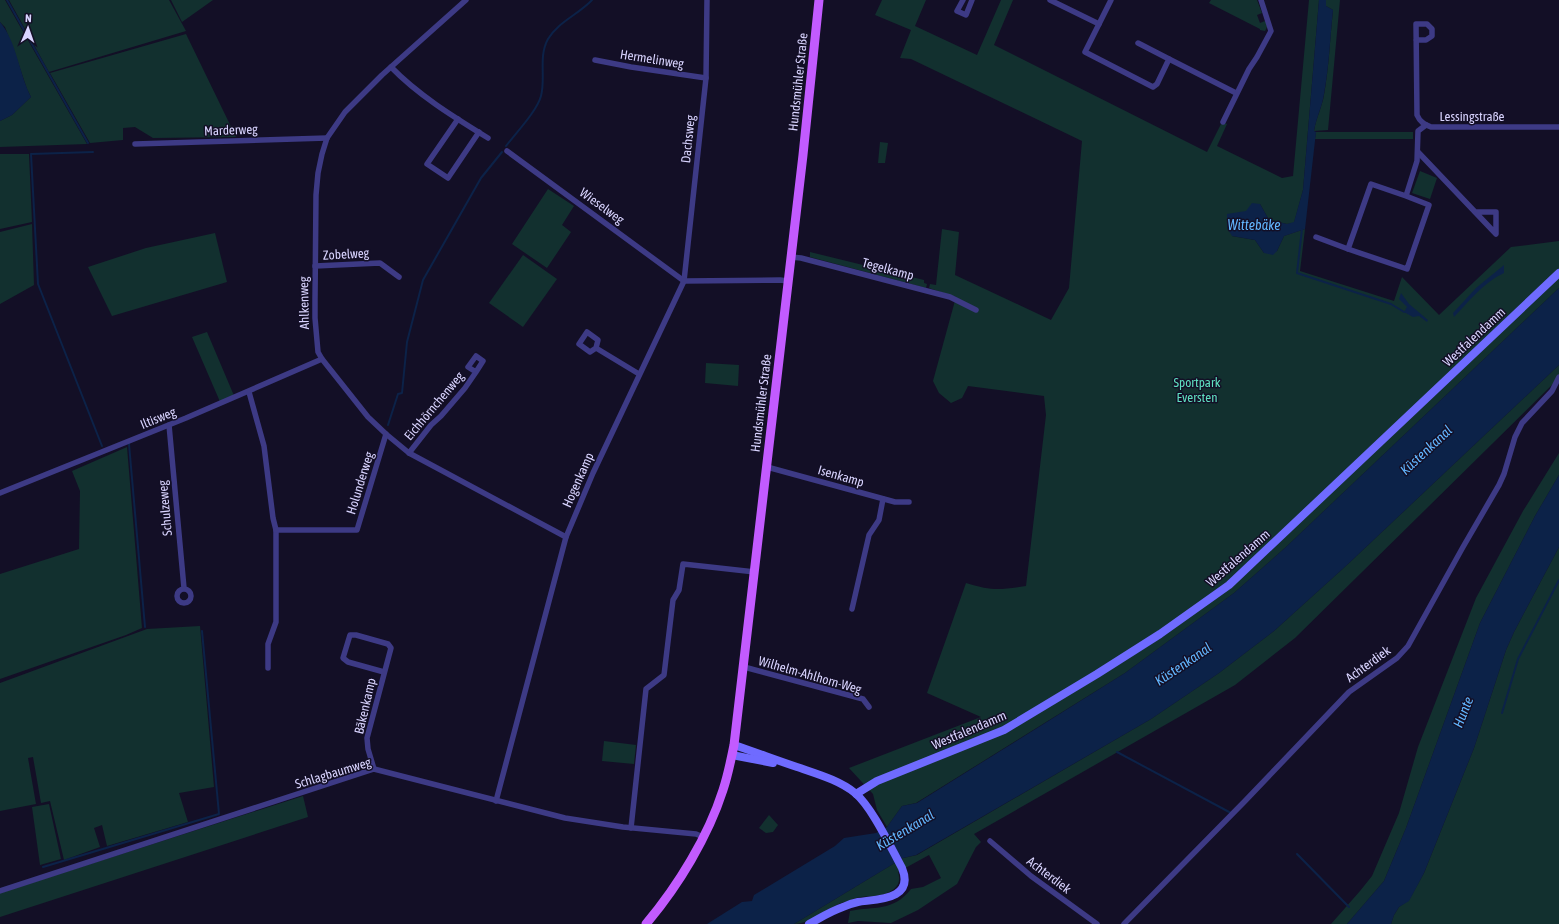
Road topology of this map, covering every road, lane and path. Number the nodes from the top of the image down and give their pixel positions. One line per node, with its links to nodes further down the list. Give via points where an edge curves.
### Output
1 (466, 0): 14 (street, Ahlkenweg)
2 (707, 0): 15 (street, Dachsweg)
3 (818, 0): 31 (main road, Hundsmühler Straße)
4 (963, 0): 5 (street, via 957,11 966,15)
5 (972, 0)
6 (1050, 0): 9 (street)
7 (1111, 0): 9 (street)
8 (1261, 0): 16 (street, via 1271,31)
9 (1099, 24): 12 (street, via 1085,52 1146,84 1157,84)
10 (1416, 40): 19 (street, Lessingstraße, via 1416,115 1419,121)
11 (1138, 42): 12 (street)
12 (1169, 59): 16 (street)
13 (596, 60): 15 (street, Hermelinweg, via 631,68)
14 (391, 67): 17 (street, via 404,81); 22 (street, Ahlkenweg, via 345,112)
15 (706, 78): 35 (street, Dachsweg)
16 (1236, 93): 18 (street)
17 (458, 118): 21 (street); 21 (street, via 427,164 448,178)
18 (1223, 122)
19 (1426, 125): 20 (street, Lessingstraße); 26 (street, via 1418,131)
20 (1559, 127)
21 (479, 132): 23 (street)
22 (327, 138): 24 (street, Marderweg); 32 (street, Ahlkenweg, via 318,173 316,194)
23 (488, 138)
24 (136, 144)
25 (506, 151): 35 (street, Wieselweg)
26 (1418, 152): 27 (street); 28 (street)
27 (1406, 196): 30 (street, via 1371,184); 30 (street, via 1429,205 1407,269)
28 (1475, 212): 28 (street, via 1496,212 1496,234 1485,223)
29 (1316, 237): 30 (street)
30 (1348, 249)
31 (791, 257): 36 (main road, Hundsmühler Straße); 37 (street, Tegelkamp, via 950,297)
32 (315, 266): 34 (street, Zobelweg, via 380,263); 39 (street, Ahlkenweg, via 315,318 318,352)
33 (1559, 274): 64 (street, Westfalendamm, via 1230,584 1160,634 1004,730 877,781)
34 (399, 277)
35 (684, 280): 36 (street); 41 (street, Hogenkamp)
36 (788, 281): 47 (main road, Hundsmühler Straße)
37 (976, 310)
38 (596, 348): 41 (street)
39 (322, 359): 43 (street, Iltisweg); 45 (street, Ahlkenweg, via 368,416)
40 (476, 372): 46 (street, Eichhörnchenweg)
41 (639, 374): 52 (street, Hogenkamp)
42 (1559, 377): 73 (street, Achterdiek, via 1552,391 1522,423 1499,485 1408,646 1397,658 1349,692)
43 (249, 392): 44 (street, Iltisweg); 51 (street, via 264,446)
44 (169, 425): 48 (street, Iltisweg); 54 (street, Schulzeweg)
45 (386, 434): 46 (street, Ahlkenweg); 51 (street, Holunderweg, via 357,530)
46 (409, 453): 52 (street, Ahlkenweg)
47 (767, 467): 49 (street, Isenkamp); 53 (main road, Hundsmühler Straße)
48 (0, 493)
49 (883, 499): 50 (street, Isenkamp); 55 (street, via 879,520 869,535)
50 (909, 502)
51 (276, 530): 57 (street, via 276,622 268,644)
52 (566, 537): 65 (street, Hogenkamp)
53 (754, 572): 56 (main road, Hundsmühler Straße); 66 (street, via 683,564 679,590 673,600 664,675 646,690)
54 (184, 588)
55 (852, 608)
56 (744, 667): 59 (street, Wilhelm-Ahlhorn-Weg, via 862,699); 60 (main road, Hundsmühler Straße)
57 (268, 668)
58 (384, 672): 58 (street, Bäkenkamp, via 391,648 388,644 356,635 350,636 343,658 348,662); 63 (street, Bäkenkamp, via 367,738)
59 (869, 707)
60 (734, 745): 61 (main road, Hundsmühler Straße); 62 (street)
61 (732, 755): 62 (street); 67 (main road, Hundsmühler Straße, via 717,808)
62 (795, 766): 64 (street, via 828,778)
63 (374, 769): 65 (street, Schlagbaumweg); 69 (street, Schlagbaumweg)
64 (856, 794): 71 (street, via 864,803 902,868 905,881 895,894 879,900 840,907)
65 (496, 801): 66 (street, Schlagbaumweg, via 565,818)
66 (631, 828): 67 (street, Schlagbaumweg, via 696,834)
67 (703, 837): 70 (main road, Hundsmühler Straße, via 666,899)
68 (990, 841): 72 (street, Achterdiek, via 1030,876)
69 (0, 891)
70 (646, 924)
71 (809, 924)
72 (1097, 924)
73 (1124, 924)

